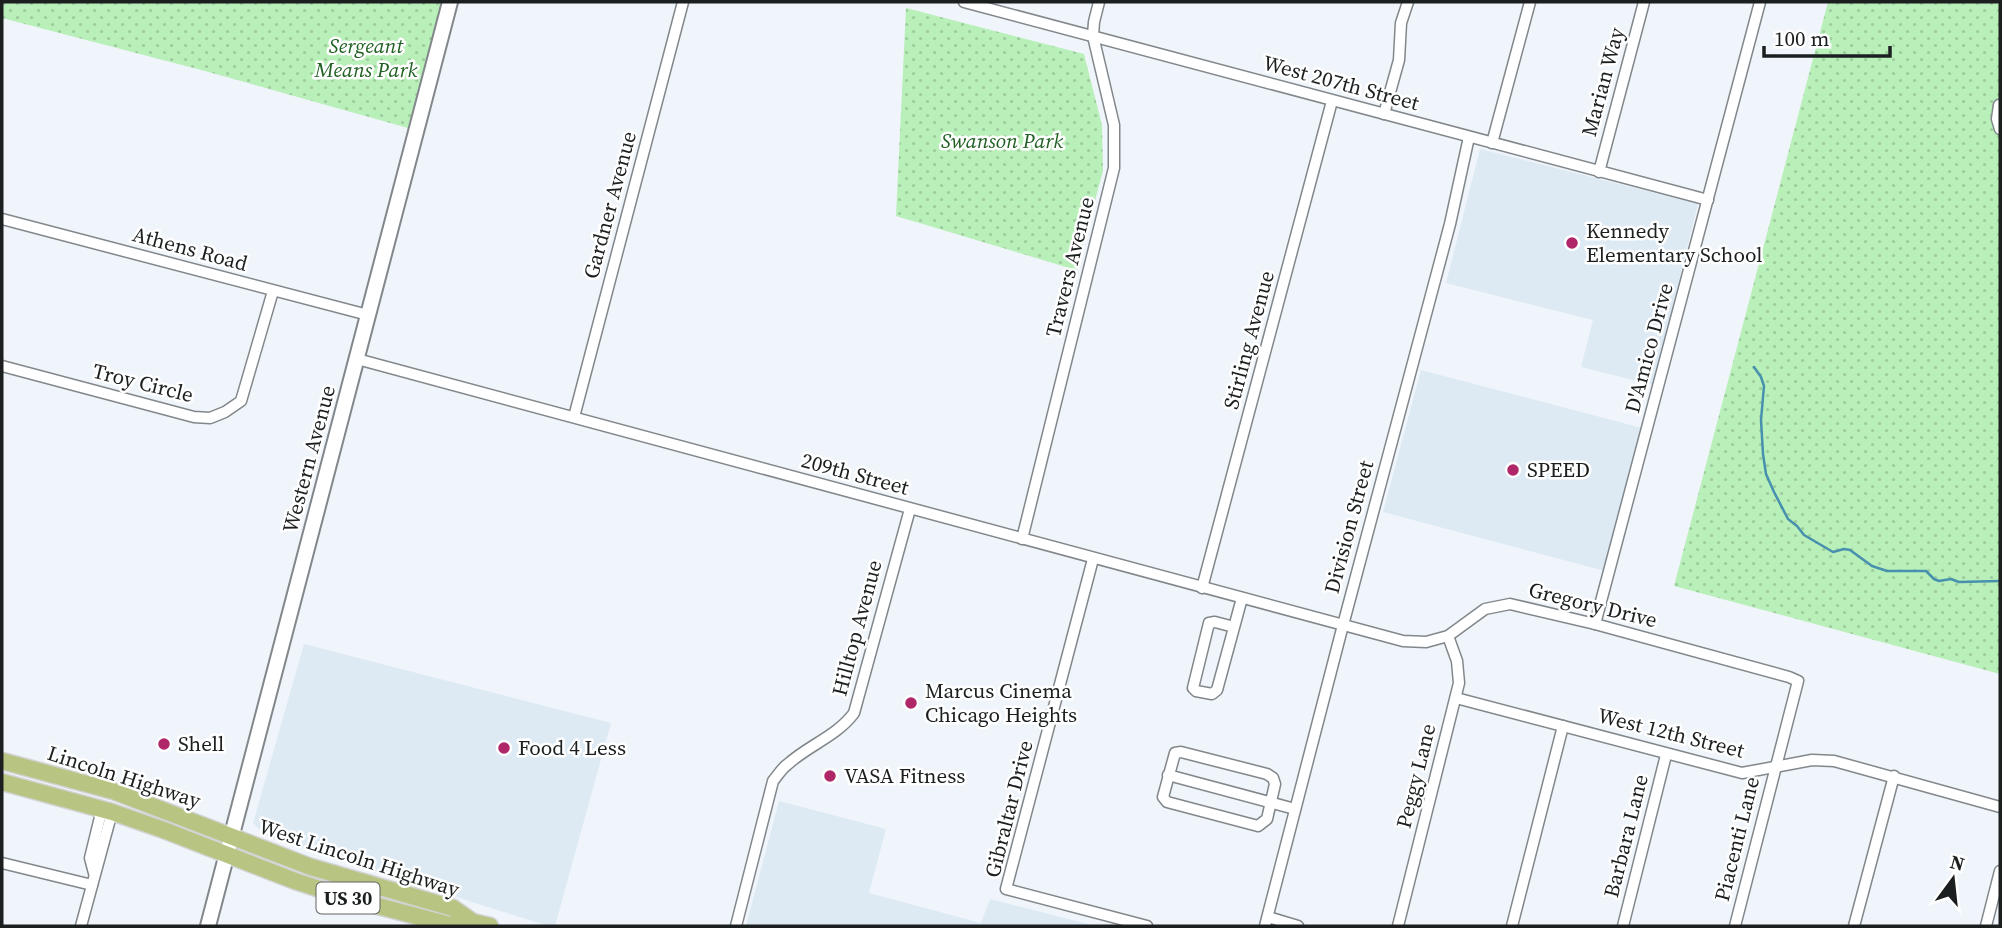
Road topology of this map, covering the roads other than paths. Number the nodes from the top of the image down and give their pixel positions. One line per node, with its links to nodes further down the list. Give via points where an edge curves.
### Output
1 (450, 2): 20 (main road, Western Avenue)
2 (683, 2): 23 (street, Gardner Avenue)
3 (964, 2): 9 (street, West 207th Street)
4 (1100, 2): 9 (street, Travers Avenue)
5 (1408, 2): 12 (street)
6 (1530, 2): 15 (street)
7 (1644, 2): 16 (street, Marian Way)
8 (1760, 2): 17 (street, D'Amico Drive)
9 (1093, 36): 10 (street, West 207th Street); 25 (street, Travers Avenue, via 1114,125 1114,167)
10 (1332, 101): 12 (street, West 207th Street); 27 (street, Stirling Avenue)
11 (1999, 105): 13 (street)
12 (1384, 114): 14 (street, West 207th Street)
13 (2000, 129)
14 (1469, 137): 15 (street, West 207th Street); 30 (street, Division Street)
15 (1492, 143): 16 (street, West 207th Street)
16 (1599, 172): 17 (street, West 207th Street)
17 (1708, 200): 29 (street, D'Amico Drive)
18 (2, 219): 19 (street, Athens Road)
19 (273, 290): 20 (street, Athens Road); 22 (street, Troy Circle, via 241,401 210,418)
20 (368, 315): 21 (main road, Western Avenue)
21 (357, 359): 23 (street, 209th Street); 46 (main road, Western Avenue)
22 (2, 366)
23 (574, 417): 24 (street, 209th Street)
24 (910, 509): 25 (street, 209th Street); 56 (street, Hilltop Avenue, via 854,713 773,780)
25 (1022, 539): 26 (street, 209th Street)
26 (1093, 559): 27 (street, 209th Street); 57 (street, Gibraltar Drive, via 1006,889)
27 (1202, 588): 28 (street, 209th Street)
28 (1242, 598): 30 (street, 209th Street); 31 (street)
29 (1595, 624): 32 (street, Gregory Drive, via 1510,604 1485,609); 33 (street, Gregory Drive)
30 (1343, 625): 32 (street, Gregory Drive, via 1414,643); 44 (street, Division Street)
31 (1234, 627): 31 (street, via 1217,690 1212,694 1196,691 1193,688 1209,623)
32 (1448, 636): 34 (street, Peggy Lane, via 1459,668)
33 (1798, 681): 38 (street, Piacenti Lane)
34 (1456, 698): 35 (street, West 12th Street); 59 (street, Peggy Lane)
35 (1563, 726): 36 (street, West 12th Street); 60 (street)
36 (1667, 755): 38 (street, West 12th Street, via 1742,773); 61 (street, Barbara Lane)
37 (2, 761): 46 (main road, Lincoln Highway / US 30, via 113,791)
38 (1775, 768): 40 (street, West 12th Street, via 1812,760 1834,761); 62 (street, Piacenti Lane)
39 (1168, 775): 42 (street); 42 (street, via 1175,753 1227,764 1273,778); 42 (street, via 1163,797 1167,802 1236,821 1262,824)
40 (1894, 776): 43 (street, West 12th Street); 63 (street)
41 (2, 782): 45 (main road, Lincoln Highway / US 30)
42 (1271, 803): 44 (street)
43 (2000, 807)
44 (1295, 808): 51 (street, Division Street)
45 (107, 811): 47 (main road, Lincoln Highway / US 30); 50 (street, via 90,858)
46 (231, 836): 47 (main road, Western Avenue); 52 (main road, West Lincoln Highway / US 30, via 311,867 453,908)
47 (226, 855): 52 (main road, West Lincoln Highway / US 30, via 372,905 450,925); 54 (main road, Western Avenue)
48 (2, 863): 50 (street)
49 (2000, 872): 64 (street)
50 (94, 880): 53 (street)
51 (1267, 922): 58 (street)
52 (472, 924): 55 (main road, West Lincoln Highway / US 30)
53 (81, 926)
54 (208, 926)
55 (489, 926)
56 (736, 926)
57 (1147, 926)
58 (1298, 926)
59 (1398, 926)
60 (1511, 926)
61 (1623, 926)
62 (1735, 926)
63 (1854, 926)
64 (1986, 926)

